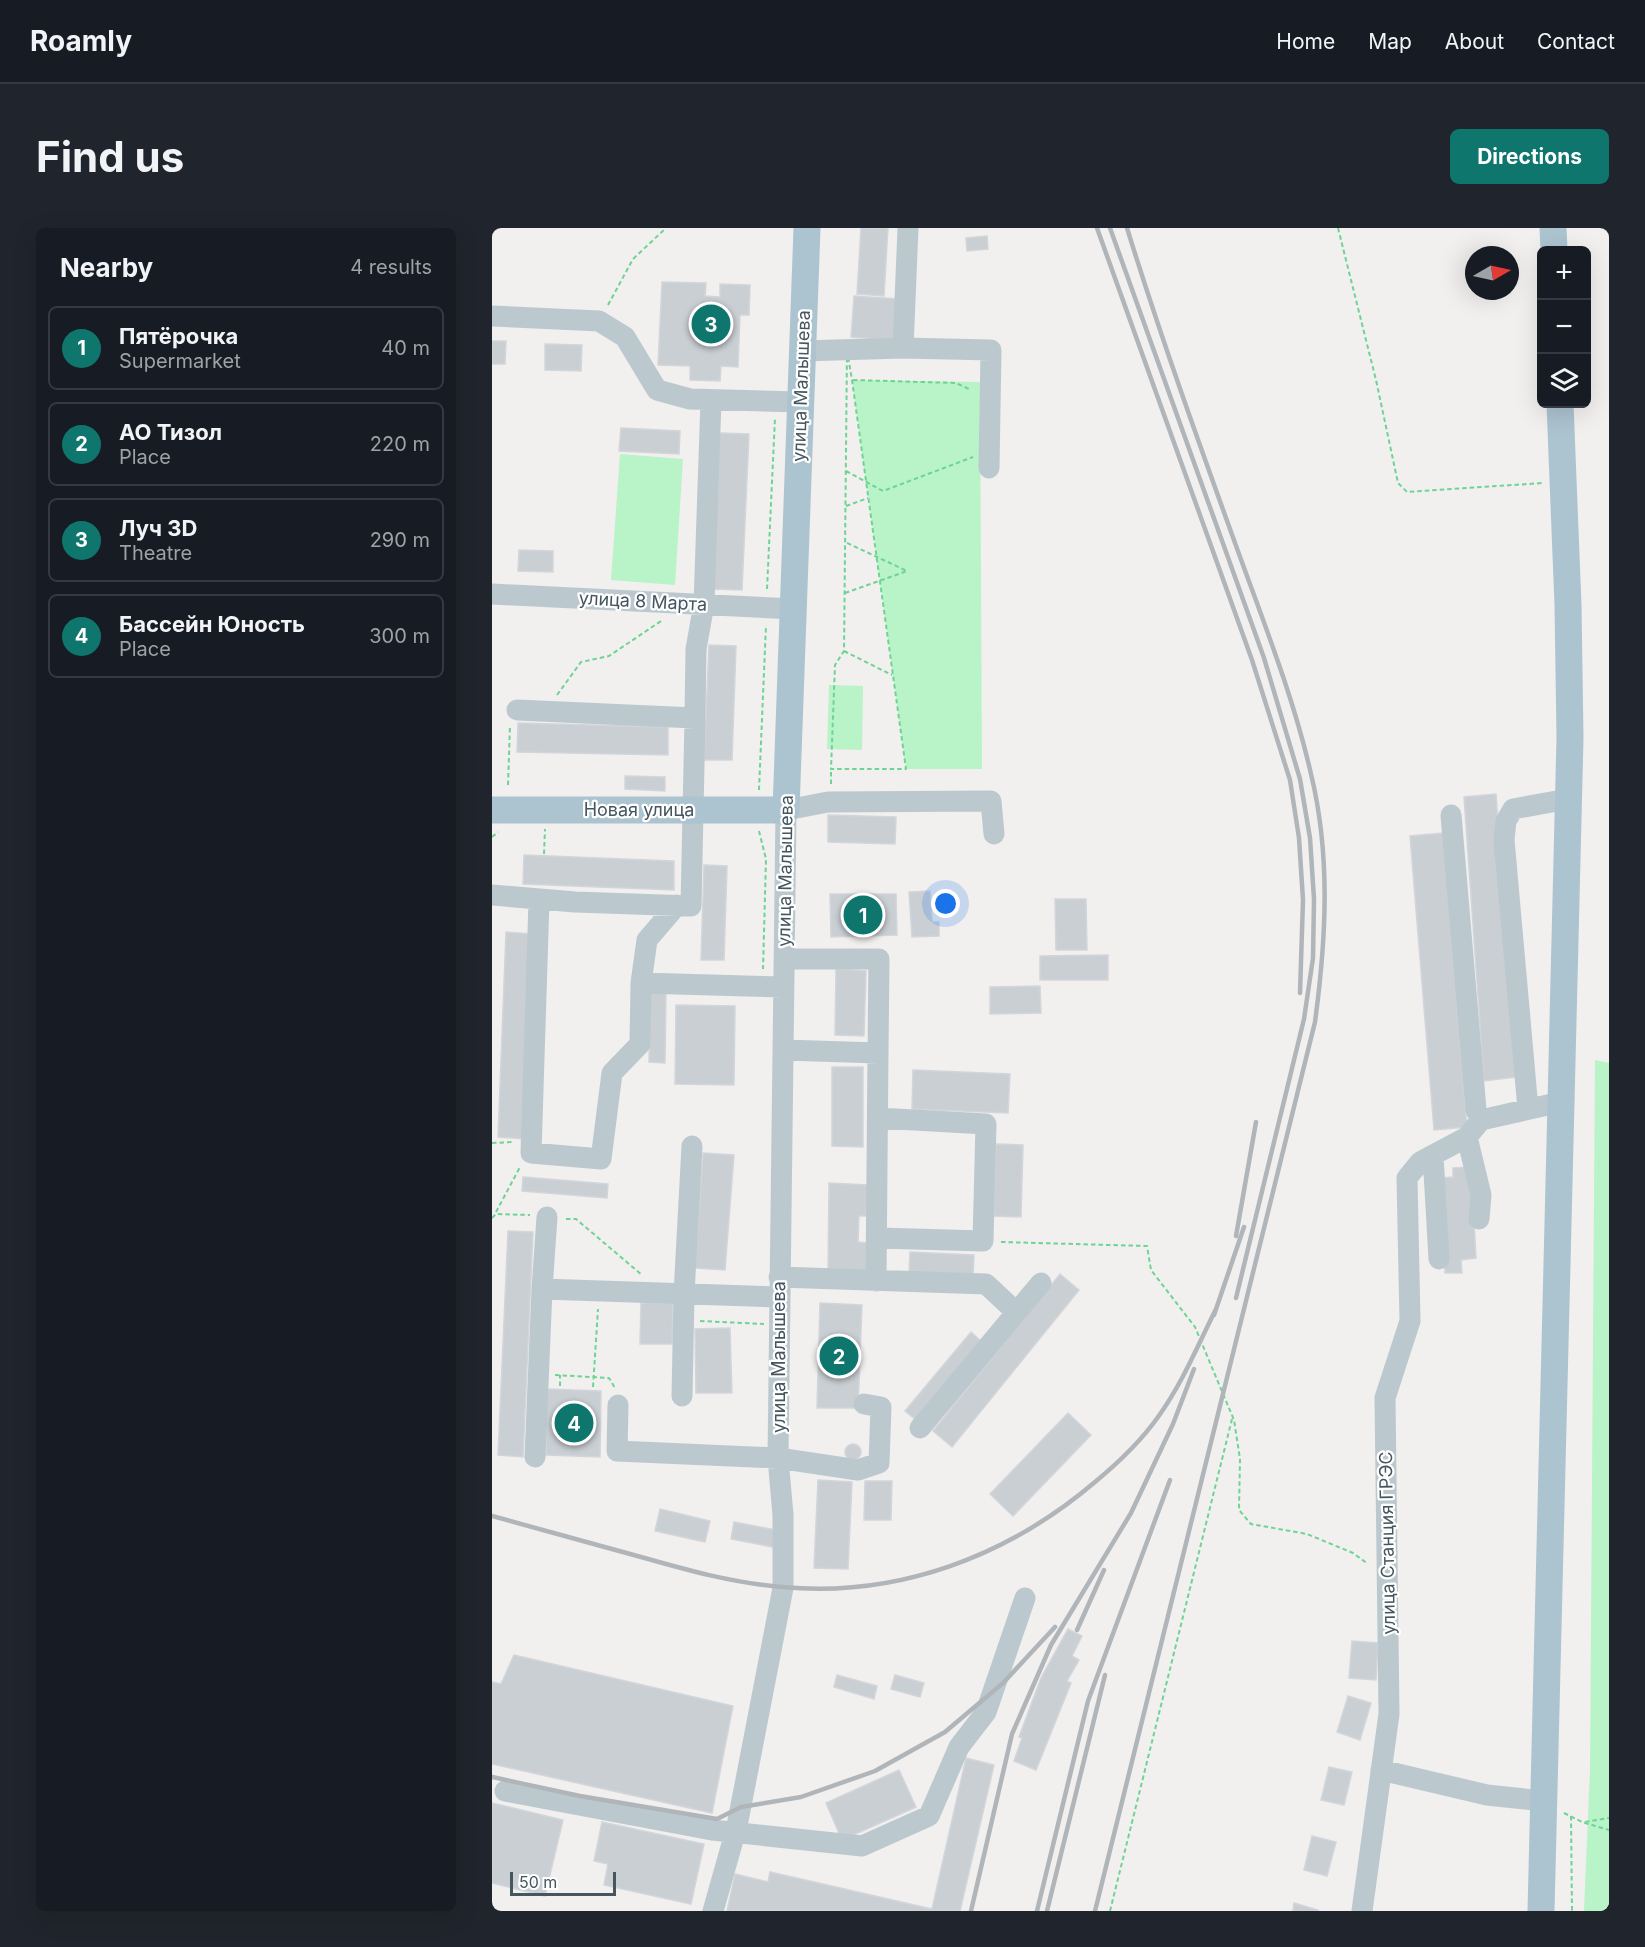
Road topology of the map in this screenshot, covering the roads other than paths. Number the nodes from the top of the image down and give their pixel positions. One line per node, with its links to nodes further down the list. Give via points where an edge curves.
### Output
1 (807, 228): 7 (main road, улица Малышева)
2 (908, 228): 6 (street)
3 (1553, 228): 4 (main road)
4 (1554, 246)
5 (492, 316): 8 (street, via 599,321 625,337 657,390)
6 (903, 348): 7 (street); 11 (street, via 991,350)
7 (802, 351): 9 (main road, улица Малышева)
8 (711, 400): 9 (street); 13 (street)
9 (788, 402): 14 (main road, улица Малышева)
10 (1560, 408): 17 (main road, via 1568,605)
11 (984, 461)
12 (492, 594): 13 (street, улица 8 Марта)
13 (696, 604): 14 (street, улица 8 Марта); 16 (street)
14 (794, 609): 20 (main road, улица Малышева)
15 (517, 710): 18 (street, via 695,718)
16 (695, 714)
17 (1568, 800): 31 (main road); 32 (street, via 1513,809 1506,822 1507,892)
18 (691, 809): 19 (main road, Новая улица); 20 (main road, Новая улица); 25 (street, via 691,906)
19 (492, 810)
20 (786, 810): 22 (street, via 828,802 991,801); 26 (street, улица Малышева)
21 (1451, 815): 34 (street, via 1476,1110)
22 (994, 834)
23 (492, 895): 24 (street)
24 (539, 900): 25 (street); 27 (street, via 531,1148 601,1159 612,1073 640,1044)
25 (677, 905): 27 (street, via 647,940)
26 (784, 959): 28 (street, улица Малышева); 30 (street, via 879,958)
27 (640, 983): 28 (street)
28 (784, 987): 29 (street, улица Малышева)
29 (783, 1050): 30 (street); 44 (street, улица Малышева)
30 (878, 1053): 33 (street)
31 (1561, 1102): 32 (street); 57 (main road)
32 (1528, 1109): 34 (street)
33 (878, 1118): 40 (street); 40 (street, via 986,1124 983,1241)
34 (1481, 1120): 35 (street)
35 (1467, 1137): 37 (street); 39 (street, via 1481,1195)
36 (692, 1146): 46 (street)
37 (1433, 1155): 41 (street); 55 (street, улица Станция ГРЭС, via 1420,1162 1407,1178 1410,1321 1385,1398 1389,1714)
38 (547, 1217): 45 (street)
39 (1479, 1219)
40 (878, 1238): 42 (street)
41 (1439, 1259)
42 (876, 1281): 44 (street); 47 (street, via 986,1284)
43 (1041, 1283): 47 (street)
44 (779, 1287): 46 (street); 53 (street, улица Малышева)
45 (542, 1289): 46 (street); 52 (street)
46 (677, 1298): 48 (street)
47 (1015, 1311): 51 (street)
48 (682, 1396)
49 (864, 1404): 53 (street, via 881,1407 879,1463 858,1470)
50 (618, 1405): 53 (street, via 617,1451)
51 (920, 1428)
52 (535, 1457)
53 (778, 1458): 58 (street, улица Малышева, via 783,1587)
54 (1025, 1598): 58 (street, via 986,1712 959,1747 929,1816 862,1846)
55 (1381, 1770): 57 (street, via 1487,1795); 60 (street, улица Станция ГРЭС)
56 (505, 1791): 58 (street, via 712,1830)
57 (1544, 1801): 61 (main road)
58 (736, 1831): 59 (street, улица Малышева)
59 (713, 1911)
60 (1362, 1911)
61 (1540, 1911)

